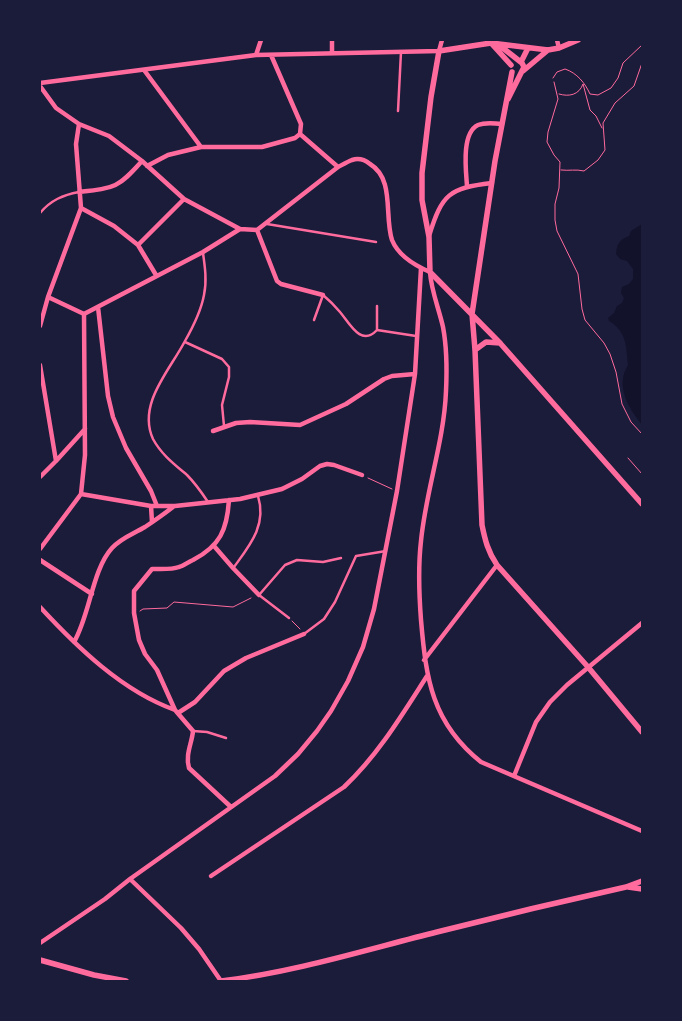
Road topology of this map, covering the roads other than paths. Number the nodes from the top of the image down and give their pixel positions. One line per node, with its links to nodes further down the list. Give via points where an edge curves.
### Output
1 (260, 40): 14 (street)
2 (332, 40): 13 (street)
3 (442, 40): 11 (street)
4 (557, 40): 9 (street)
5 (578, 40): 9 (street)
6 (491, 41): 7 (street); 11 (street); 17 (street)
7 (499, 44): 8 (street); 16 (street)
8 (528, 48): 10 (street); 16 (street)
9 (559, 48): 10 (street)
10 (548, 50): 19 (street)
11 (439, 51): 12 (street); 39 (street, via 422,173 422,200)
12 (401, 52): 13 (street); 22 (lane)
13 (332, 53): 15 (street)
14 (256, 55): 15 (street); 18 (street)
15 (271, 55): 25 (street, via 301,124)
16 (520, 61): 17 (street, via 514,62); 19 (street, via 524,65)
17 (512, 68): 19 (street, via 516,74); 21 (street)
18 (144, 70): 20 (street); 26 (street)
19 (523, 72): 21 (street)
20 (40, 85): 23 (street, via 56,108)
21 (505, 106): 24 (street)
22 (398, 111)
23 (79, 124): 27 (street, via 109,136); 32 (street, via 76,144)
24 (502, 124): 30 (street); 31 (street, via 487,123 471,130 465,159)
25 (300, 134): 26 (street, via 262,147); 29 (street)
26 (201, 147): 28 (street, via 168,155)
27 (142, 160): 28 (street); 32 (street, via 121,183)
28 (147, 166): 33 (street)
29 (338, 167): 36 (street); 43 (street, via 360,160 374,166 380,173 392,241 402,254)
30 (492, 183): 31 (street); 51 (street)
31 (467, 186): 39 (street, via 454,191 443,202)
32 (79, 192): 34 (street); 35 (lane, via 53,200)
33 (184, 199): 37 (street); 41 (street)
34 (81, 208): 41 (street, via 114,226); 47 (street)
35 (40, 213)
36 (267, 224): 38 (street); 40 (lane)
37 (240, 229): 38 (street); 42 (street)
38 (257, 230): 46 (street, via 277,281)
39 (428, 237): 44 (street)
40 (376, 242)
41 (138, 246): 45 (street)
42 (203, 252): 45 (street); 56 (lane, via 204,294)
43 (421, 268): 44 (street); 55 (street)
44 (430, 272): 51 (street); 90 (street, via 447,364 441,439 420,540 419,597)
45 (156, 275): 49 (street)
46 (323, 295): 52 (lane); 54 (lane, via 355,332 365,336)
47 (48, 297): 50 (street); 53 (street)
48 (377, 306): 54 (lane)
49 (98, 307): 50 (street); 73 (street, via 113,417)
50 (84, 314): 62 (street)
51 (472, 314): 57 (street); 58 (street)
52 (314, 320)
53 (40, 326)
54 (377, 330): 55 (lane)
55 (416, 336): 60 (street)
56 (185, 342): 61 (lane, via 222,359 229,367 222,405); 70 (lane, via 153,397 149,425 153,438 170,462)
57 (500, 343): 58 (street, via 486,342); 71 (street)
58 (475, 350): 81 (street, via 482,525 486,543)
59 (40, 364): 64 (street)
60 (415, 374): 61 (street, via 384,379 346,404 300,425 236,422); 78 (street)
61 (224, 426): 63 (street)
62 (84, 429): 64 (street); 67 (street)
63 (213, 431)
64 (56, 461): 66 (street)
65 (362, 475): 68 (street, via 327,464 282,490)
66 (40, 476)
67 (81, 494): 72 (street); 77 (street)
68 (257, 494): 69 (street); 82 (lane, via 262,509 260,523 252,543)
69 (229, 500): 70 (street); 76 (street, via 226,520)
70 (208, 502): 74 (street)
71 (642, 504)
72 (151, 506): 73 (street); 75 (street)
73 (157, 506): 74 (street)
74 (174, 506): 75 (street)
75 (152, 522): 83 (street, via 111,549)
76 (214, 546): 82 (street); 93 (street, via 178,568 152,569 134,591 139,640)
77 (40, 549)
78 (386, 551): 88 (lane, via 356,556 335,602 324,618); 98 (street, via 363,647 331,711 298,754 275,776)
79 (341, 558): 84 (lane, via 323,562 296,560 285,565)
80 (40, 560): 83 (street)
81 (497, 565): 90 (street); 91 (street)
82 (233, 568): 84 (street)
83 (92, 594): 89 (street)
84 (259, 595): 86 (lane)
85 (40, 607): 89 (street)
86 (290, 618)
87 (642, 623): 91 (street)
88 (304, 634): 93 (street, via 224,671 195,702)
89 (74, 642): 93 (street, via 124,682)
90 (424, 660): 92 (street)
91 (588, 667): 95 (street); 97 (street, via 543,710)
92 (427, 676): 97 (street, via 432,696 460,742 481,762); 100 (street, via 363,769 315,806)
93 (176, 711): 94 (street)
94 (193, 731): 96 (lane); 98 (street, via 187,762 189,768)
95 (642, 732)
96 (226, 738)
97 (514, 776): 99 (street)
98 (231, 807): 101 (street)
99 (642, 831)
100 (211, 876)
101 (130, 879): 105 (street); 108 (street, via 181,928)
102 (642, 881): 103 (street)
103 (626, 887): 104 (street); 108 (street, via 330,961)
104 (642, 889)
105 (40, 943)
106 (40, 960): 107 (street)
107 (126, 981)
108 (221, 981)

